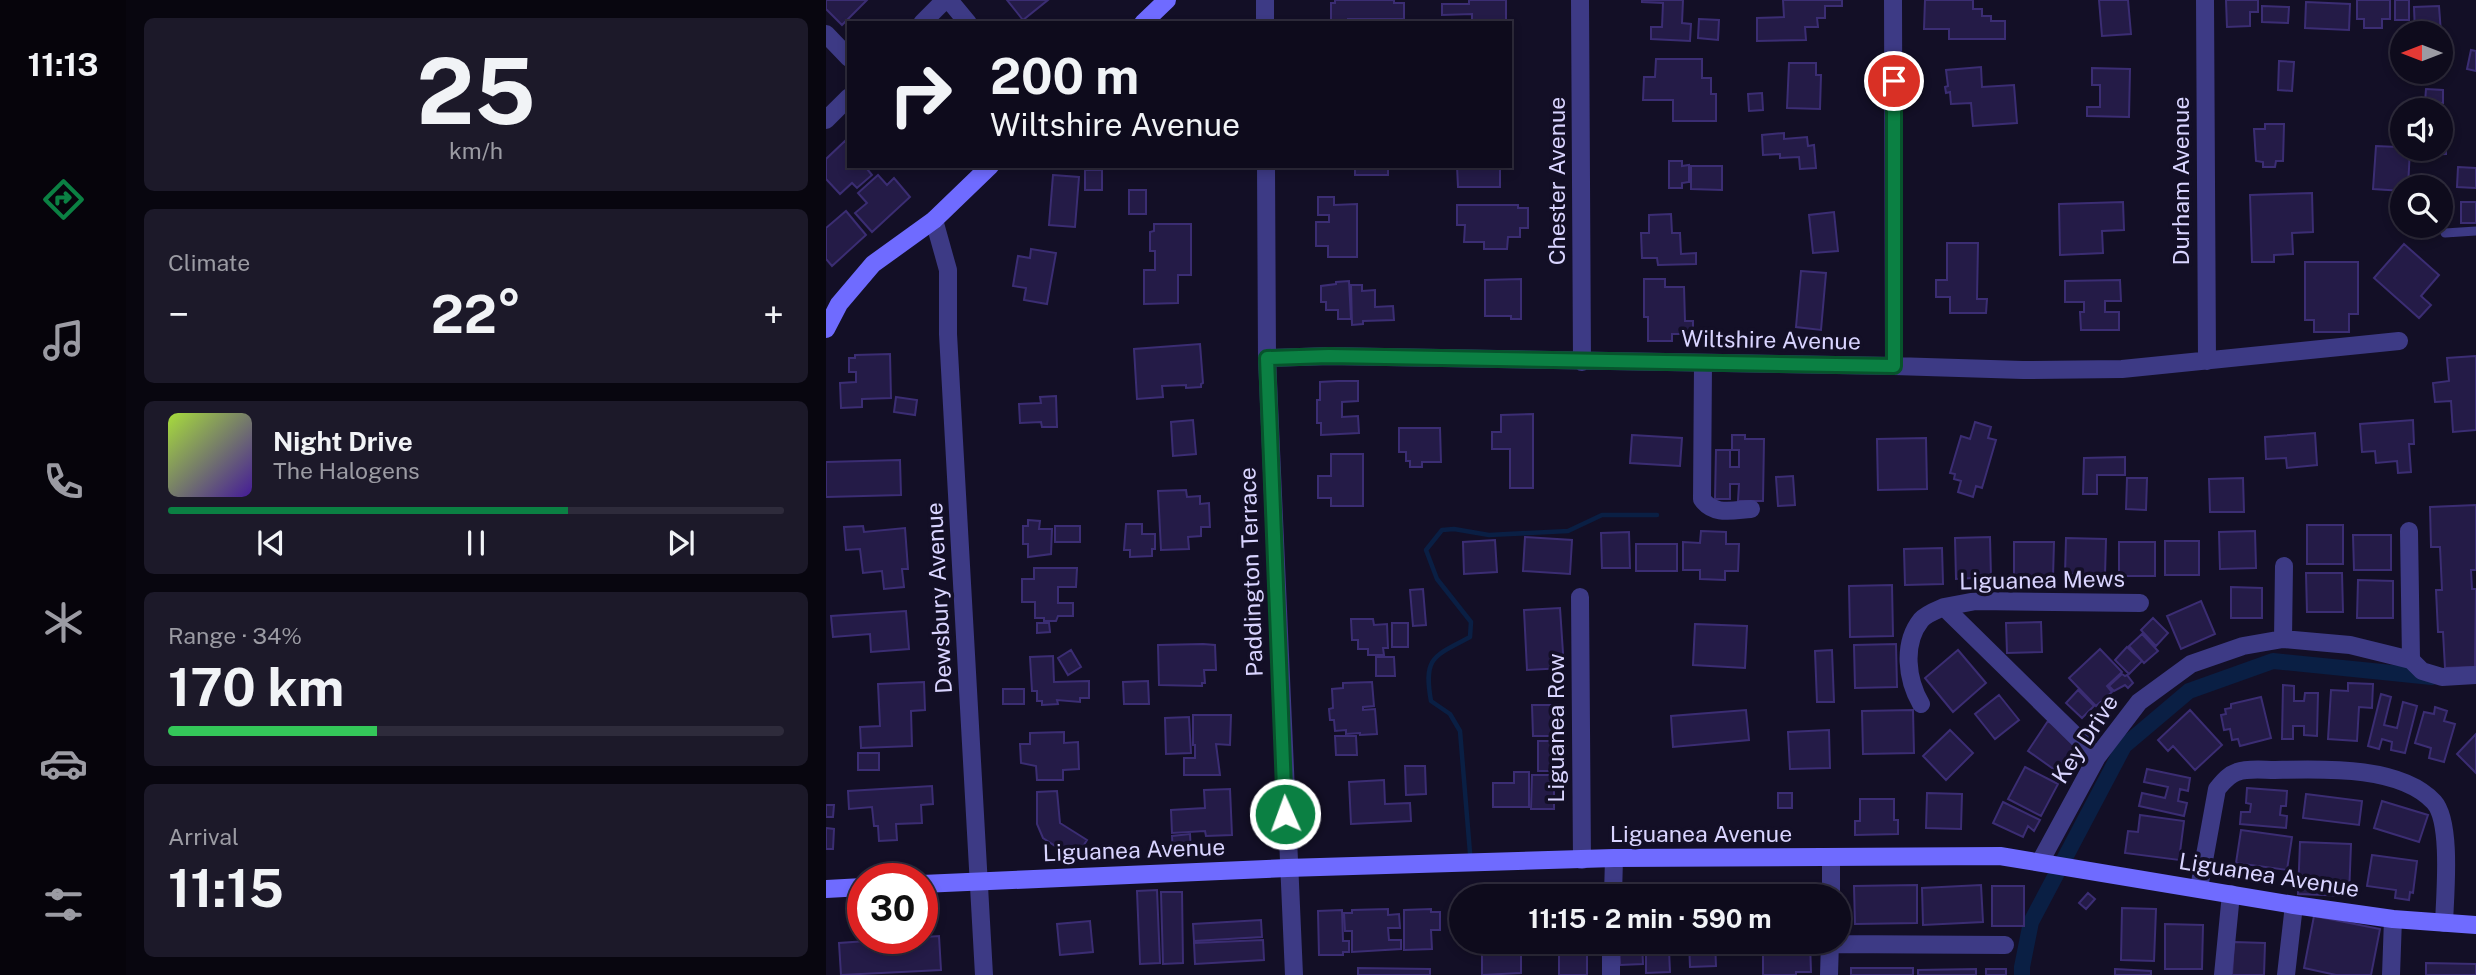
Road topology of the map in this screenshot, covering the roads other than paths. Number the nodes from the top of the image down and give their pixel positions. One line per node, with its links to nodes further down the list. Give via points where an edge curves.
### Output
1 (947, 0): 7 (street); 8 (street)
2 (1167, 0): 9 (main road)
3 (1265, 0): 10 (street)
4 (1580, 0): 24 (street, Chester Avenue)
5 (1894, 0): 26 (street)
6 (2205, 0): 23 (street, Durham Avenue)
7 (924, 21)
8 (966, 21)
9 (1145, 21)
10 (1265, 21)
11 (826, 34): 12 (street)
12 (847, 56)
13 (847, 99): 14 (street)
14 (826, 120)
15 (988, 168): 17 (main road)
16 (1266, 168): 22 (street, Paddington Terrace)
17 (934, 220): 20 (main road, via 873,264 839,304); 43 (street, Dewsbury Avenue, via 948,270)
18 (2476, 231): 19 (lane)
19 (2453, 232)
20 (826, 329)
21 (2399, 341): 23 (street, Wiltshire Avenue)
22 (1267, 358): 24 (street, Wiltshire Avenue); 42 (street, Paddington Terrace)
23 (2207, 361): 26 (street, Wiltshire Avenue, via 2122,369)
24 (1582, 362): 25 (street, Wiltshire Avenue)
25 (1703, 364): 26 (street, Wiltshire Avenue); 27 (street, via 1702,499 1716,511)
26 (1894, 366)
27 (1751, 509)
28 (2409, 531): 34 (street)
29 (2284, 566): 33 (street)
30 (1580, 597): 40 (street, Liguanea Row)
31 (2140, 603): 32 (street, Liguanea Mews, via 1976,601)
32 (1944, 607): 36 (street, Liguanea Mews, via 1922,619 1911,640 1912,689); 37 (street, Liguanea Mews)
33 (2283, 639): 34 (street, Key Drive, via 2350,645); 37 (street, Key Drive, via 2191,664 2138,702)
34 (2411, 660): 35 (street, Key Drive, via 2422,671 2442,677)
35 (2476, 675)
36 (1921, 704)
37 (2097, 757): 41 (street, Key Drive)
38 (1614, 858): 39 (main road, Liguanea Avenue); 40 (main road, Liguanea Avenue); 45 (street)
39 (1831, 858): 41 (main road, Liguanea Avenue, via 2000,856); 46 (street)
40 (1582, 860): 42 (main road, Liguanea Avenue)
41 (2043, 862): 48 (main road, Liguanea Avenue)
42 (1287, 868): 43 (main road, Liguanea Avenue); 60 (street, Paddington Terrace)
43 (980, 881): 44 (main road, Liguanea Avenue); 59 (street, Dewsbury Avenue)
44 (938, 883)
45 (1613, 884)
46 (1831, 884)
47 (847, 888): 49 (main road)
48 (2199, 888): 50 (main road, Liguanea Avenue); 53 (street, via 2217,789 2226,778 2238,771 2317,769 2372,774 2415,787 2442,815)
49 (826, 889)
50 (2231, 894): 51 (main road, Liguanea Avenue); 63 (street)
51 (2294, 905): 52 (main road, Liguanea Avenue); 64 (street)
52 (2393, 919): 53 (main road, Liguanea Avenue); 65 (street)
53 (2444, 923): 54 (main road, Liguanea Avenue)
54 (2476, 925)
55 (1851, 943): 56 (street)
56 (2005, 945)
57 (1611, 954): 61 (street)
58 (1830, 954): 62 (street)
59 (984, 975)
60 (1294, 975)
61 (1611, 975)
62 (1829, 975)
63 (2223, 975)
64 (2286, 975)
65 (2390, 975)

